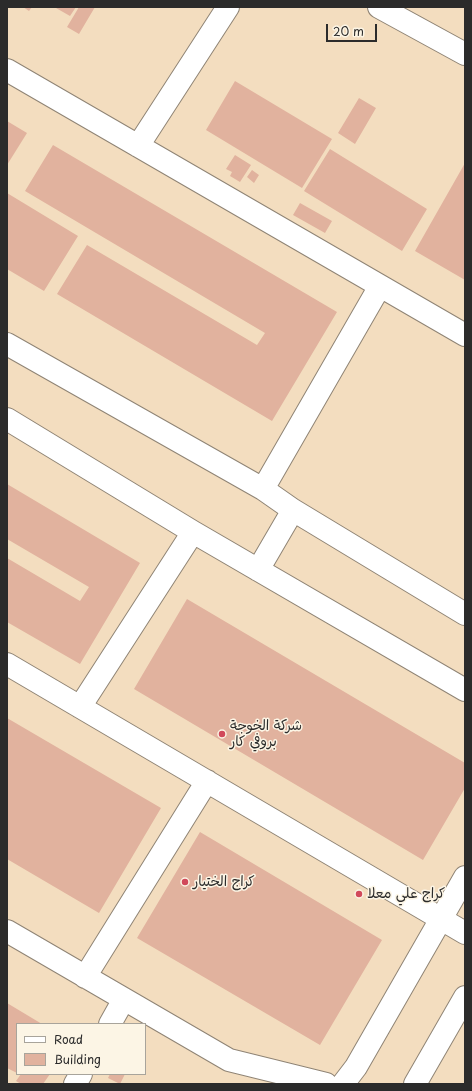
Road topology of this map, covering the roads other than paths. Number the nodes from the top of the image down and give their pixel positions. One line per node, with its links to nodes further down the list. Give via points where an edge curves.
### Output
1 (228, 7): 5 (street)
2 (379, 7): 3 (street)
3 (463, 48)
4 (7, 70): 5 (street)
5 (138, 146): 6 (street)
6 (380, 286): 7 (street); 10 (street)
7 (465, 335)
8 (7, 344): 10 (street)
9 (7, 419): 12 (street)
10 (263, 489): 11 (street)
11 (293, 510): 13 (street); 14 (street)
12 (193, 532): 13 (street); 17 (street)
13 (258, 570): 16 (street)
14 (465, 614)
15 (7, 664): 17 (street)
16 (465, 690)
17 (80, 707): 18 (street)
18 (207, 781): 20 (street); 23 (street)
19 (465, 877): 20 (street)
20 (441, 919): 22 (street); 30 (street)
21 (7, 931): 23 (street)
22 (465, 933)
23 (85, 977): 25 (street)
24 (465, 997): 31 (street)
25 (124, 999): 26 (street); 29 (street, via 228,1060)
26 (111, 1023)
27 (80, 1075): 28 (street)
28 (75, 1084)
29 (326, 1084)
30 (344, 1084)
31 (416, 1084)

